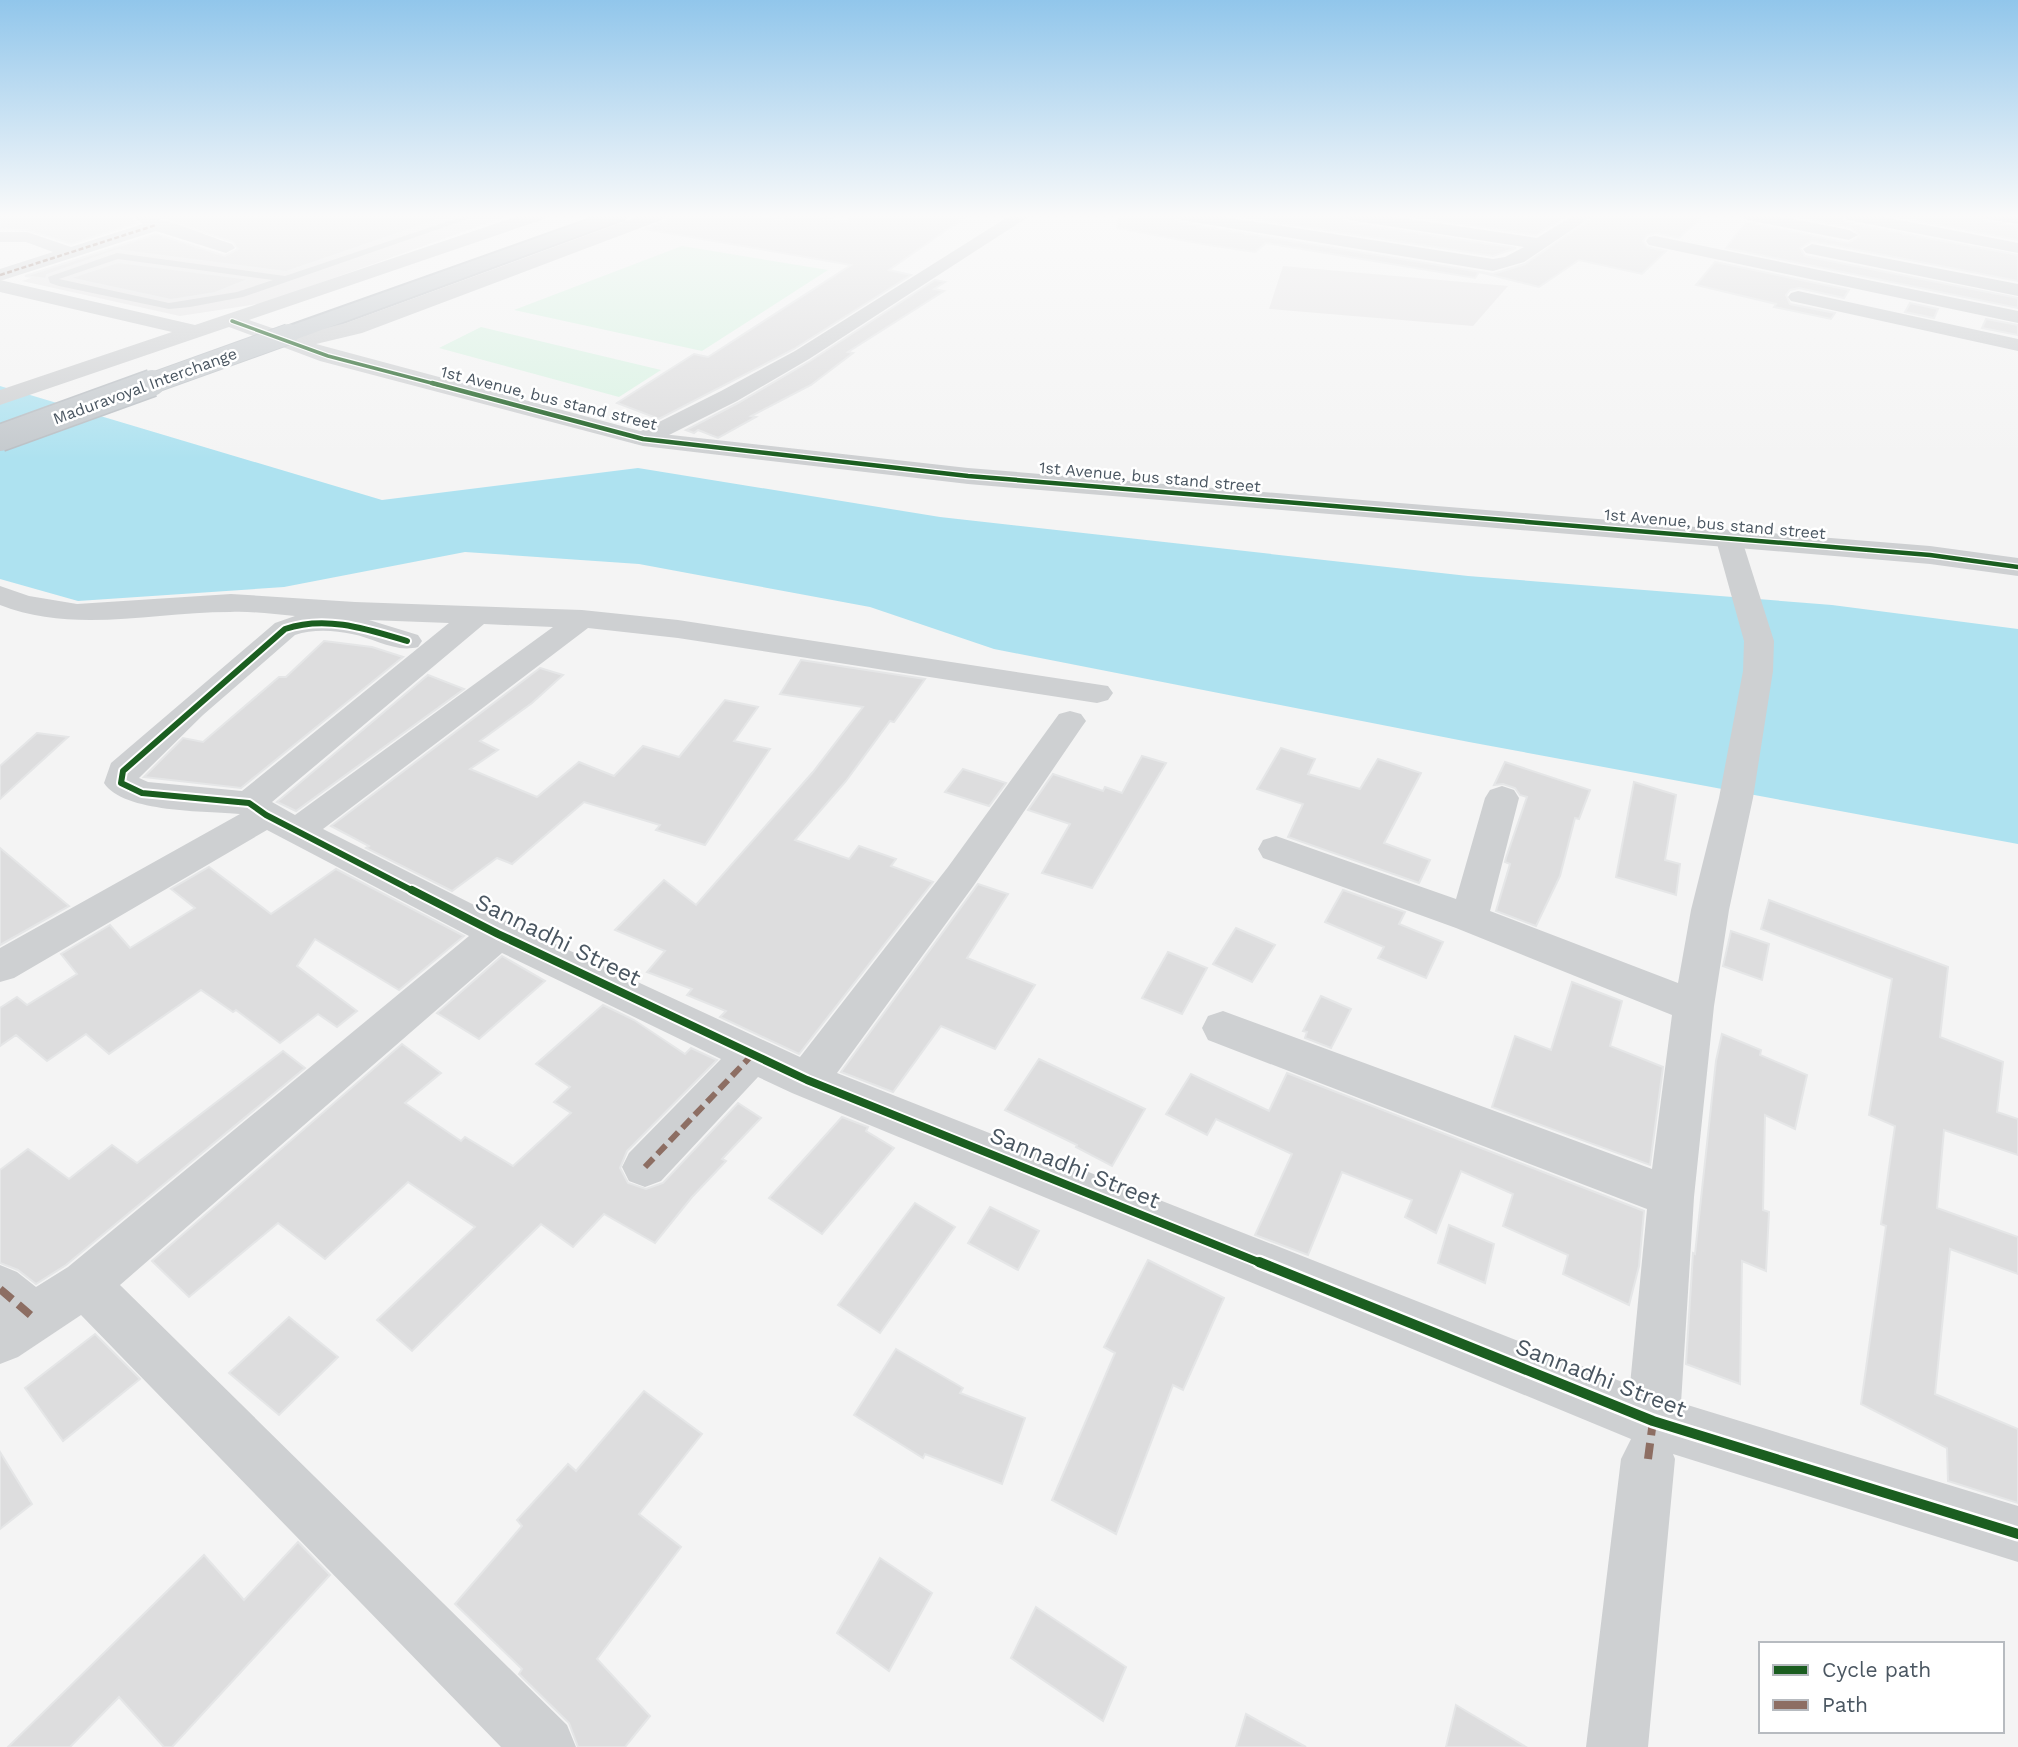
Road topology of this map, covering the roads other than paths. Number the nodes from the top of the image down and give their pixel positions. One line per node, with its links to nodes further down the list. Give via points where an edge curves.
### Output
1 (46, 297): 16 (street)
2 (124, 297): 12 (lane, via 169,306)
3 (226, 297): 12 (lane)
4 (303, 297): 15 (street)
5 (347, 297): 20 (highway, Maduravoyal Interchange)
6 (402, 297): 17 (highway, Maduravoyal Interchange)
7 (439, 297): 17 (street, via 354,328)
8 (894, 297): 22 (street, via 802,355)
9 (1796, 297): 13 (street)
10 (1877, 297): 13 (street)
11 (1918, 297): 14 (street)
12 (211, 301): 15 (lane)
13 (1867, 313): 18 (street)
14 (2018, 317)
15 (232, 321): 16 (street); 17 (street, 1st Avenue, bus stand street)
16 (199, 332): 19 (street)
17 (290, 339): 21 (highway, Maduravoyal Interchange, bridge); 22 (street, 1st Avenue, bus stand street, via 328,356)
18 (2018, 345)
19 (0, 398)
20 (0, 419)
21 (0, 438)
22 (643, 439): 23 (street, 1st Avenue, bus stand street, via 968,475)
23 (1729, 540): 24 (street, 1st Avenue, bus stand street, via 1930,555); 37 (street, via 1759,641 1758,671)
24 (2018, 567)
25 (0, 595): 26 (street, via 23,604 77,613 230,603)
26 (477, 615): 27 (street); 32 (street, via 330,734)
27 (582, 619): 29 (street, via 678,629); 32 (street, via 490,690)
28 (407, 641): 32 (street, Sannadhi Street, via 354,625 305,622 285,629 123,771 121,783 142,793)
29 (1097, 693)
30 (1070, 721): 40 (street, via 961,876)
31 (1502, 798): 34 (street)
32 (271, 816): 35 (street, Sannadhi Street); 36 (street)
33 (1276, 849): 34 (street)
34 (1469, 918): 37 (street)
35 (498, 934): 39 (street, Sannadhi Street); 43 (street)
36 (0, 967)
37 (1693, 1006): 42 (street)
38 (1223, 1028): 42 (street)
39 (752, 1055): 40 (street, Sannadhi Street); 41 (street)
40 (807, 1080): 45 (street, Sannadhi Street)
41 (645, 1167)
42 (1671, 1197): 45 (street)
43 (85, 1284): 44 (street); 47 (street)
44 (11, 1315)
45 (1651, 1440): 46 (street, Sannadhi Street); 48 (street)
46 (2018, 1534)
47 (545, 1747)
48 (1618, 1747)

